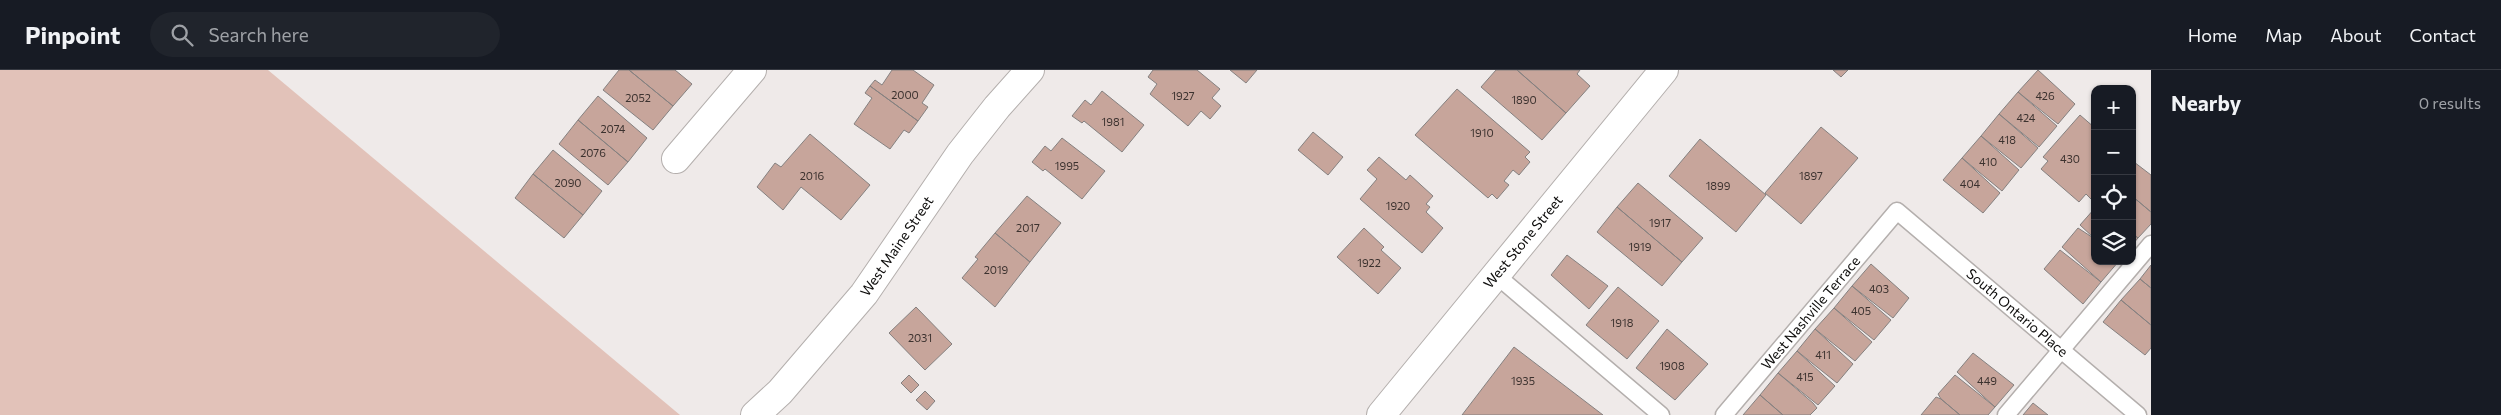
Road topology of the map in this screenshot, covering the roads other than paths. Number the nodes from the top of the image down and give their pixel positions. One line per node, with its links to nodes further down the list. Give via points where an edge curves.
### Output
1 (752, 70): 4 (street)
2 (1030, 70): 9 (street, West Maine Street, via 960,154 864,294 780,392)
3 (1656, 73): 7 (street, West Stone Street)
4 (676, 159)
5 (1897, 211): 8 (lane, South Ontario Place); 12 (lane, West Nashville Terrace)
6 (2151, 244): 8 (lane)
7 (1496, 275): 10 (street, West Stone Street); 11 (lane)
8 (2061, 350): 13 (lane); 14 (lane, South Ontario Place)
9 (755, 415)
10 (1381, 415)
11 (1661, 415)
12 (1724, 415)
13 (2006, 415)
14 (2138, 415)

